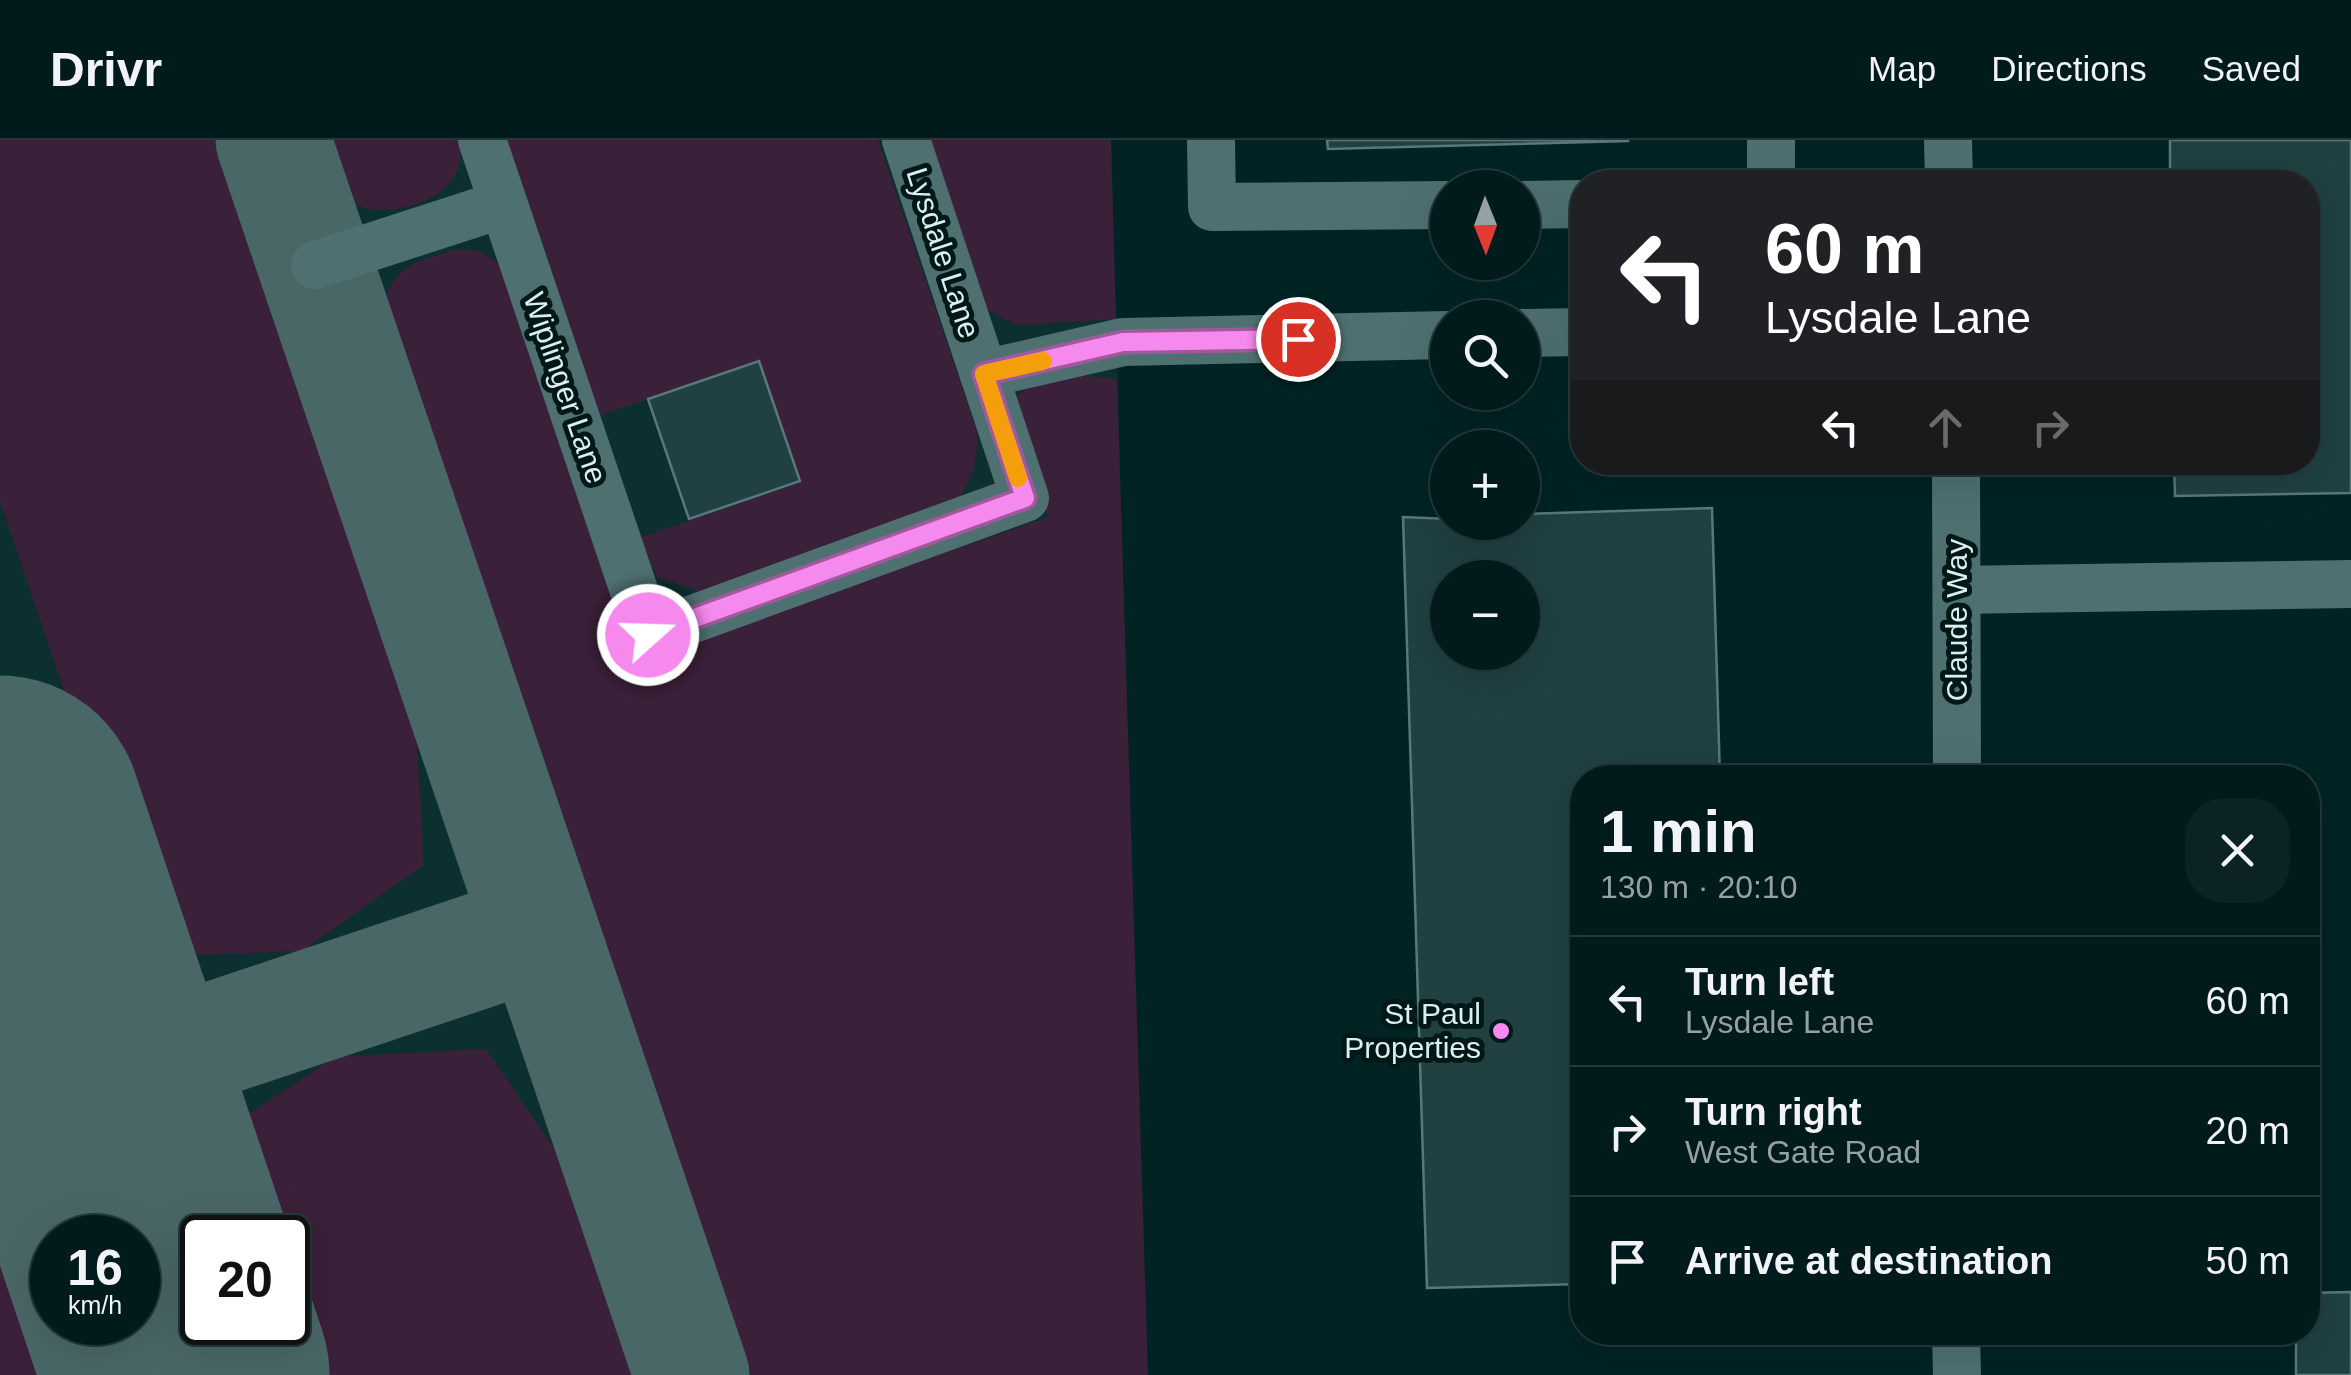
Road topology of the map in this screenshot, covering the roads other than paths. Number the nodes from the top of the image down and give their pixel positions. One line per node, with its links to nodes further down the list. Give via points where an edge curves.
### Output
1 (482, 140): 8 (street, Wiplinger Lane)
2 (906, 140): 16 (street, Lysdale Lane)
3 (1211, 140): 11 (street, via 1212,207)
4 (1771, 140): 6 (street)
5 (1948, 140): 7 (street)
6 (1771, 170)
7 (1949, 170)
8 (503, 204): 12 (street); 20 (street, Wiplinger Lane)
9 (1540, 204): 10 (street)
10 (1570, 204)
11 (1430, 205)
12 (315, 265)
13 (1570, 332): 14 (street)
14 (1540, 333)
15 (1430, 335): 16 (street, via 1123,342)
16 (984, 374): 20 (street, Lysdale Lane, via 1025,498)
17 (1956, 475): 19 (street, Claude Way)
18 (2351, 584): 19 (street)
19 (1957, 590): 21 (street, Claude Way)
20 (648, 635)
21 (1957, 765)
22 (1956, 1345): 23 (street)
23 (1957, 1375)

